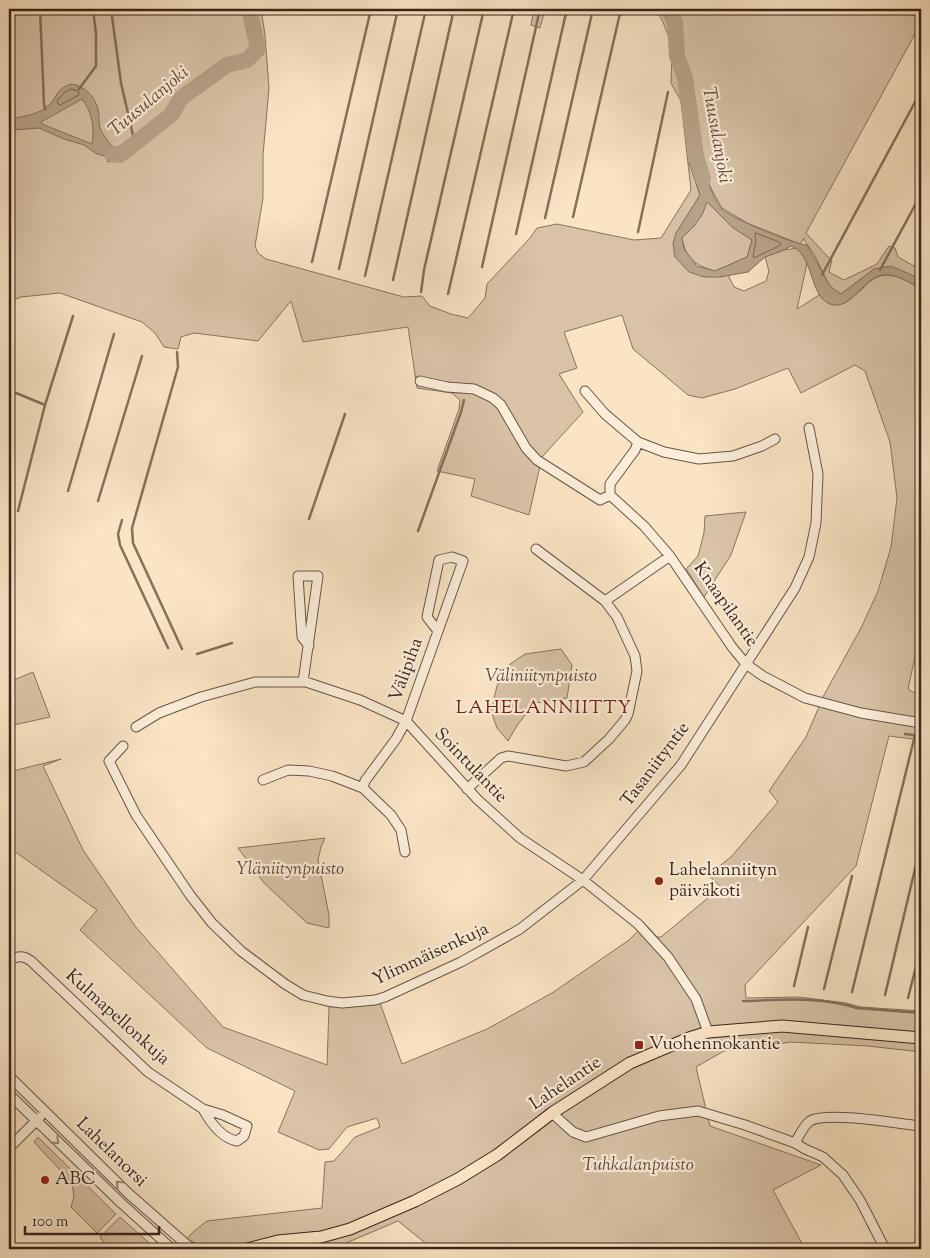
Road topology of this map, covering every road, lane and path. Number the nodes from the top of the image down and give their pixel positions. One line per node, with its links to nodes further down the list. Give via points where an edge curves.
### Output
1 (420, 381): 6 (street, via 474,389 493,398 537,460 600,500)
2 (585, 391): 5 (street)
3 (809, 428): 12 (street, Tasaniityntie, via 818,474 816,523 808,557 795,588)
4 (775, 439): 5 (street, via 733,456 699,459 664,452)
5 (638, 442): 6 (street, via 610,484)
6 (610, 495): 8 (street, Knaapilantie, via 644,526)
7 (536, 549): 9 (street)
8 (670, 556): 9 (street); 12 (street, Knaapilantie)
9 (605, 601): 20 (street, via 635,656 637,671 625,720 584,762 566,766 508,756 501,758)
10 (438, 631): 10 (street, Välipiha, via 463,562 452,557 439,560 428,616); 14 (street, Välipiha)
11 (309, 646): 11 (street, via 318,576 298,576 302,637); 13 (street)
12 (746, 664): 15 (street, Knaapilantie, via 805,698); 22 (street, Tasaniityntie, via 681,765)
13 (303, 682): 14 (street, Sointulantie, via 360,700); 16 (street, Sointulantie, via 255,682 201,697 159,713)
14 (406, 721): 19 (street, Välipiha); 20 (street, Sointulantie)
15 (921, 724)
16 (136, 727)
17 (123, 746): 22 (street, Ylimmäisenkuja, via 109,761 136,815 190,895 212,923 240,950 303,995 342,1003 386,997 461,962 520,929)
18 (263, 780): 19 (street, via 288,770 310,771)
19 (363, 788): 21 (street, via 391,815 401,830)
20 (467, 789): 22 (street, Sointulantie, via 520,838)
21 (405, 852)
22 (583, 880): 24 (street, Sointulantie, via 638,924 668,957 696,1000)
23 (9, 960): 28 (street, Kulmapellonkuja, via 25,957 31,961 148,1072)
24 (708, 1032): 25 (main road, Lahelantie, via 782,1026); 30 (main road, Lahelantie, via 630,1063)
25 (921, 1038)
26 (9, 1076): 29 (street, Lahelanorsi)
27 (9, 1094): 31 (street, Lahelanorsi)
28 (204, 1109): 28 (street, Kulmapellonkuja, via 210,1121 230,1139 244,1136 246,1126)
29 (45, 1112): 31 (street); 36 (street, Lahelanorsi, one-way to 29, via 128,1193)
30 (552, 1114): 33 (street, via 572,1132 586,1137 660,1116 698,1111); 37 (main road, Lahelantie, via 497,1155 415,1201 350,1229 321,1237 278,1240)
31 (36, 1121): 34 (street); 35 (street, Lahelanorsi, one-way to 35)
32 (921, 1126): 33 (street, via 827,1116 810,1121)
33 (796, 1143): 38 (street, via 823,1157 843,1175)
34 (9, 1148)
35 (172, 1249)
36 (196, 1249)
37 (249, 1249)
38 (886, 1249)

